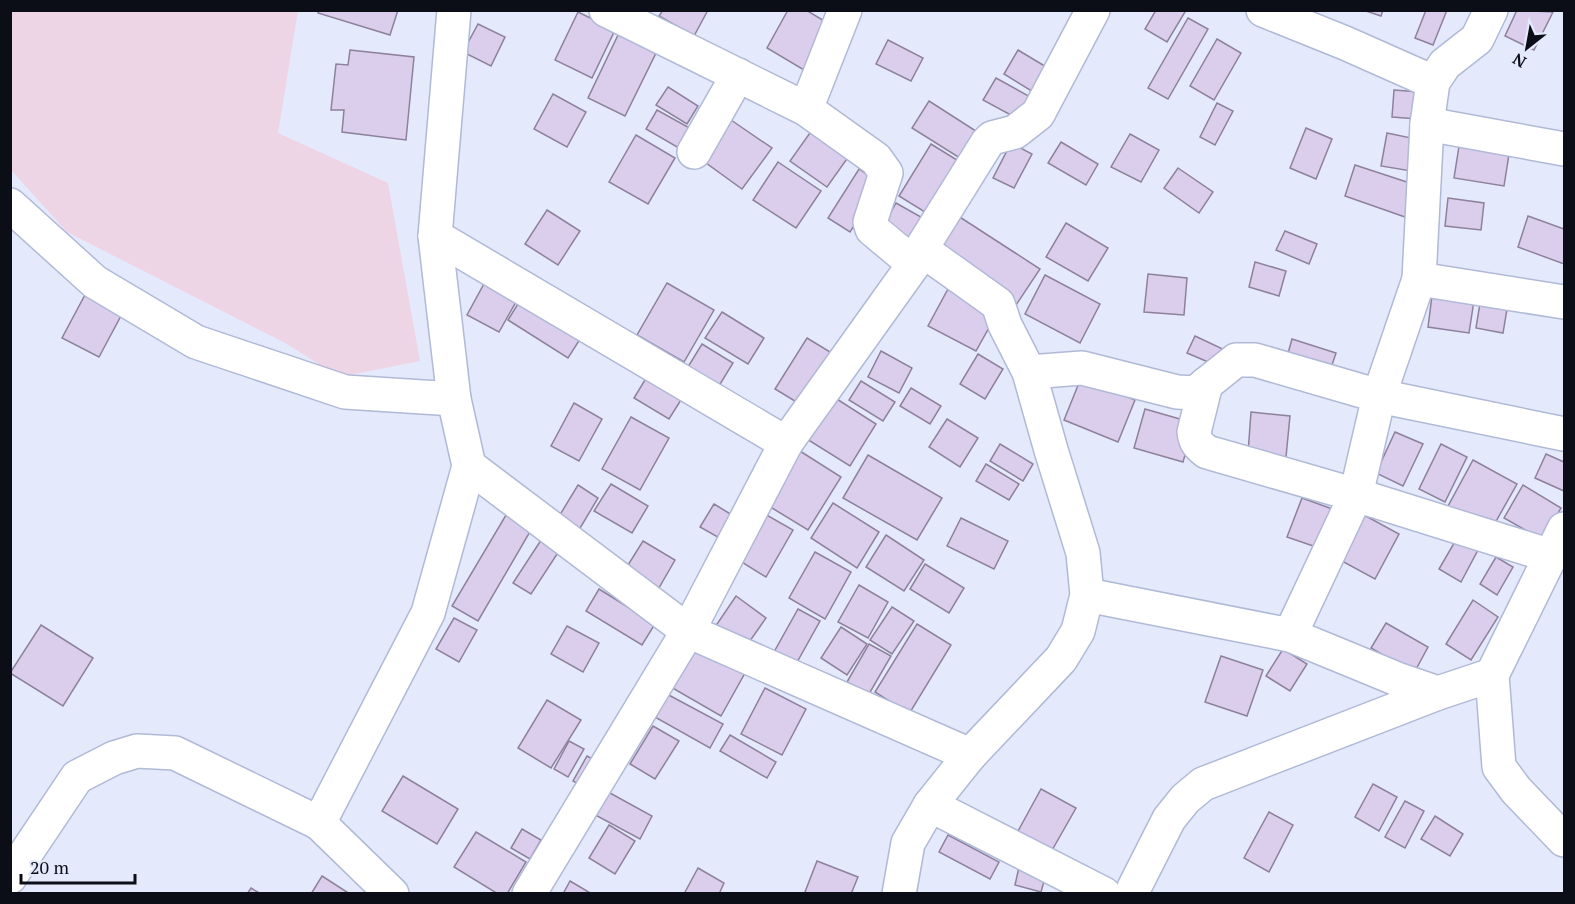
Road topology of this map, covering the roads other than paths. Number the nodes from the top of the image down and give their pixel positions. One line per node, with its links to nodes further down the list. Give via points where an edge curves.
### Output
1 (454, 10): 14 (street)
2 (606, 10): 7 (street)
3 (845, 10): 9 (street)
4 (1093, 10): 15 (street, via 1038,114 1015,132 987,143)
5 (1263, 10): 8 (street)
6 (1491, 10): 8 (street, via 1477,39 1445,64)
7 (738, 75): 9 (street); 12 (street)
8 (1433, 82): 10 (street)
9 (806, 109): 15 (street, via 876,159 886,173 870,222 872,229)
10 (1428, 124): 11 (street); 16 (street)
11 (1564, 149)
12 (694, 152)
13 (10, 205): 21 (street, via 95,282 196,342 345,392)
14 (435, 236): 21 (street); 23 (street)
15 (917, 256): 18 (street, via 998,304); 23 (street)
16 (1419, 279): 17 (street); 20 (street)
17 (1564, 302)
18 (1029, 372): 19 (street, via 1082,368 1177,392 1195,393); 27 (street, via 1083,553)
19 (1206, 384): 20 (street, via 1236,360 1254,360); 25 (street, via 1194,432 1195,440 1207,452)
20 (1379, 396): 22 (street); 25 (street)
21 (454, 399): 24 (street)
22 (1564, 434)
23 (786, 443): 28 (street)
24 (469, 466): 28 (street); 34 (street, via 428,613)
25 (1356, 495): 26 (street); 29 (street)
26 (1558, 542): 30 (street)
27 (1087, 595): 29 (street); 32 (street, via 1078,631 1061,658)
28 (688, 631): 32 (street); 39 (street)
29 (1290, 635): 31 (street)
30 (1492, 675): 31 (street); 35 (street, via 1500,767 1516,790)
31 (1438, 693): 37 (street, via 1203,784 1169,819)
32 (970, 755): 33 (street)
33 (930, 805): 37 (street); 40 (street, via 908,843)
34 (319, 823): 36 (street, via 175,753 137,750 77,777); 38 (street)
35 (1564, 840)
36 (10, 877)
37 (1129, 892)
38 (392, 894)
39 (529, 894)
40 (899, 894)

